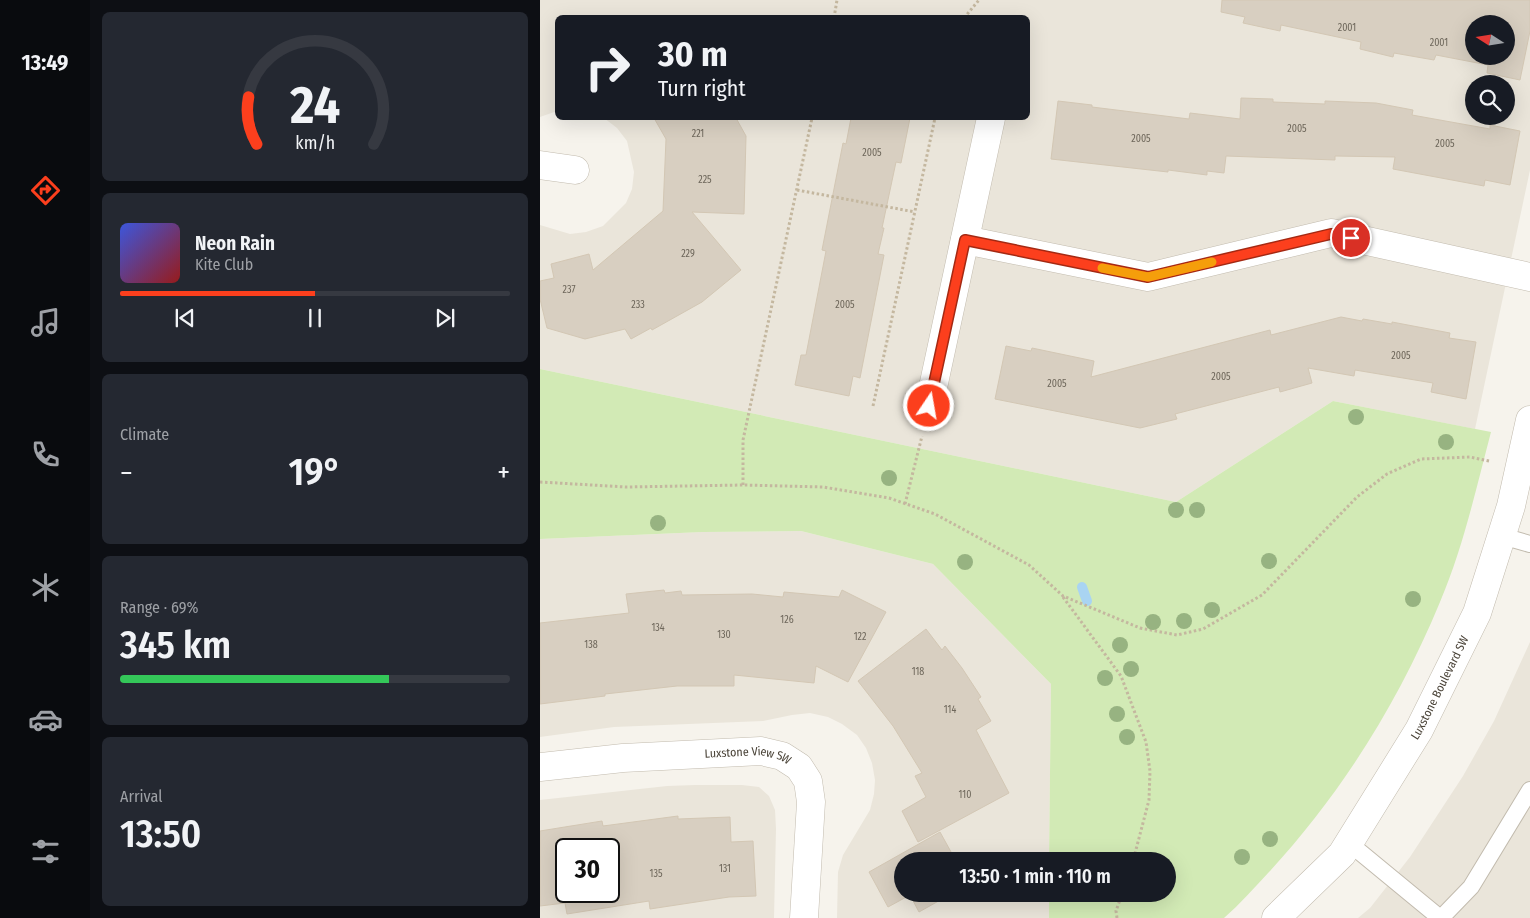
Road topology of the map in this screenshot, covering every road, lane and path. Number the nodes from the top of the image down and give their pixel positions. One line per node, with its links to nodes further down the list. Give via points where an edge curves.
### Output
1 (837, 0): 3 (path)
2 (979, 0): 4 (path)
3 (834, 15)
4 (966, 15)
5 (812, 120): 10 (path)
6 (935, 120): 11 (path)
7 (991, 120): 12 (street)
8 (540, 165): 9 (street)
9 (575, 170)
10 (797, 190): 11 (path); 20 (path, via 743,440)
11 (915, 212): 14 (path)
12 (965, 240): 13 (street, via 1148,277 1331,234); 15 (street)
13 (1530, 277)
14 (873, 406)
15 (929, 406)
16 (1530, 420): 18 (street, Luxstone Boulevard SW)
17 (921, 441): 21 (path)
18 (1520, 468): 22 (street, Luxstone Boulevard SW); 24 (path, via 1470,457 1421,459 1387,474 1357,497 1262,595 1203,628 1177,635 1140,628)
19 (540, 482): 20 (path, via 626,487)
20 (743, 485): 21 (path, via 823,487 889,498)
21 (905, 504): 24 (path, via 935,514 1029,566)
22 (1502, 536): 23 (lane); 27 (street, Luxstone Boulevard SW, via 1473,621 1419,730)
23 (1530, 544)
24 (1063, 596): 28 (path, via 1121,676 1146,742 1149,800)
25 (540, 767): 30 (street, Luxstone View SW, via 633,757 761,752 782,756 798,767 808,781 811,802)
26 (1530, 790): 33 (lane, via 1471,887)
27 (1349, 843): 32 (street, Luxstone Boulevard SW, via 1342,854); 33 (lane)
28 (1135, 852)
29 (1119, 902): 31 (path)
30 (804, 918)
31 (1117, 918)
32 (1276, 918)
33 (1441, 918)

